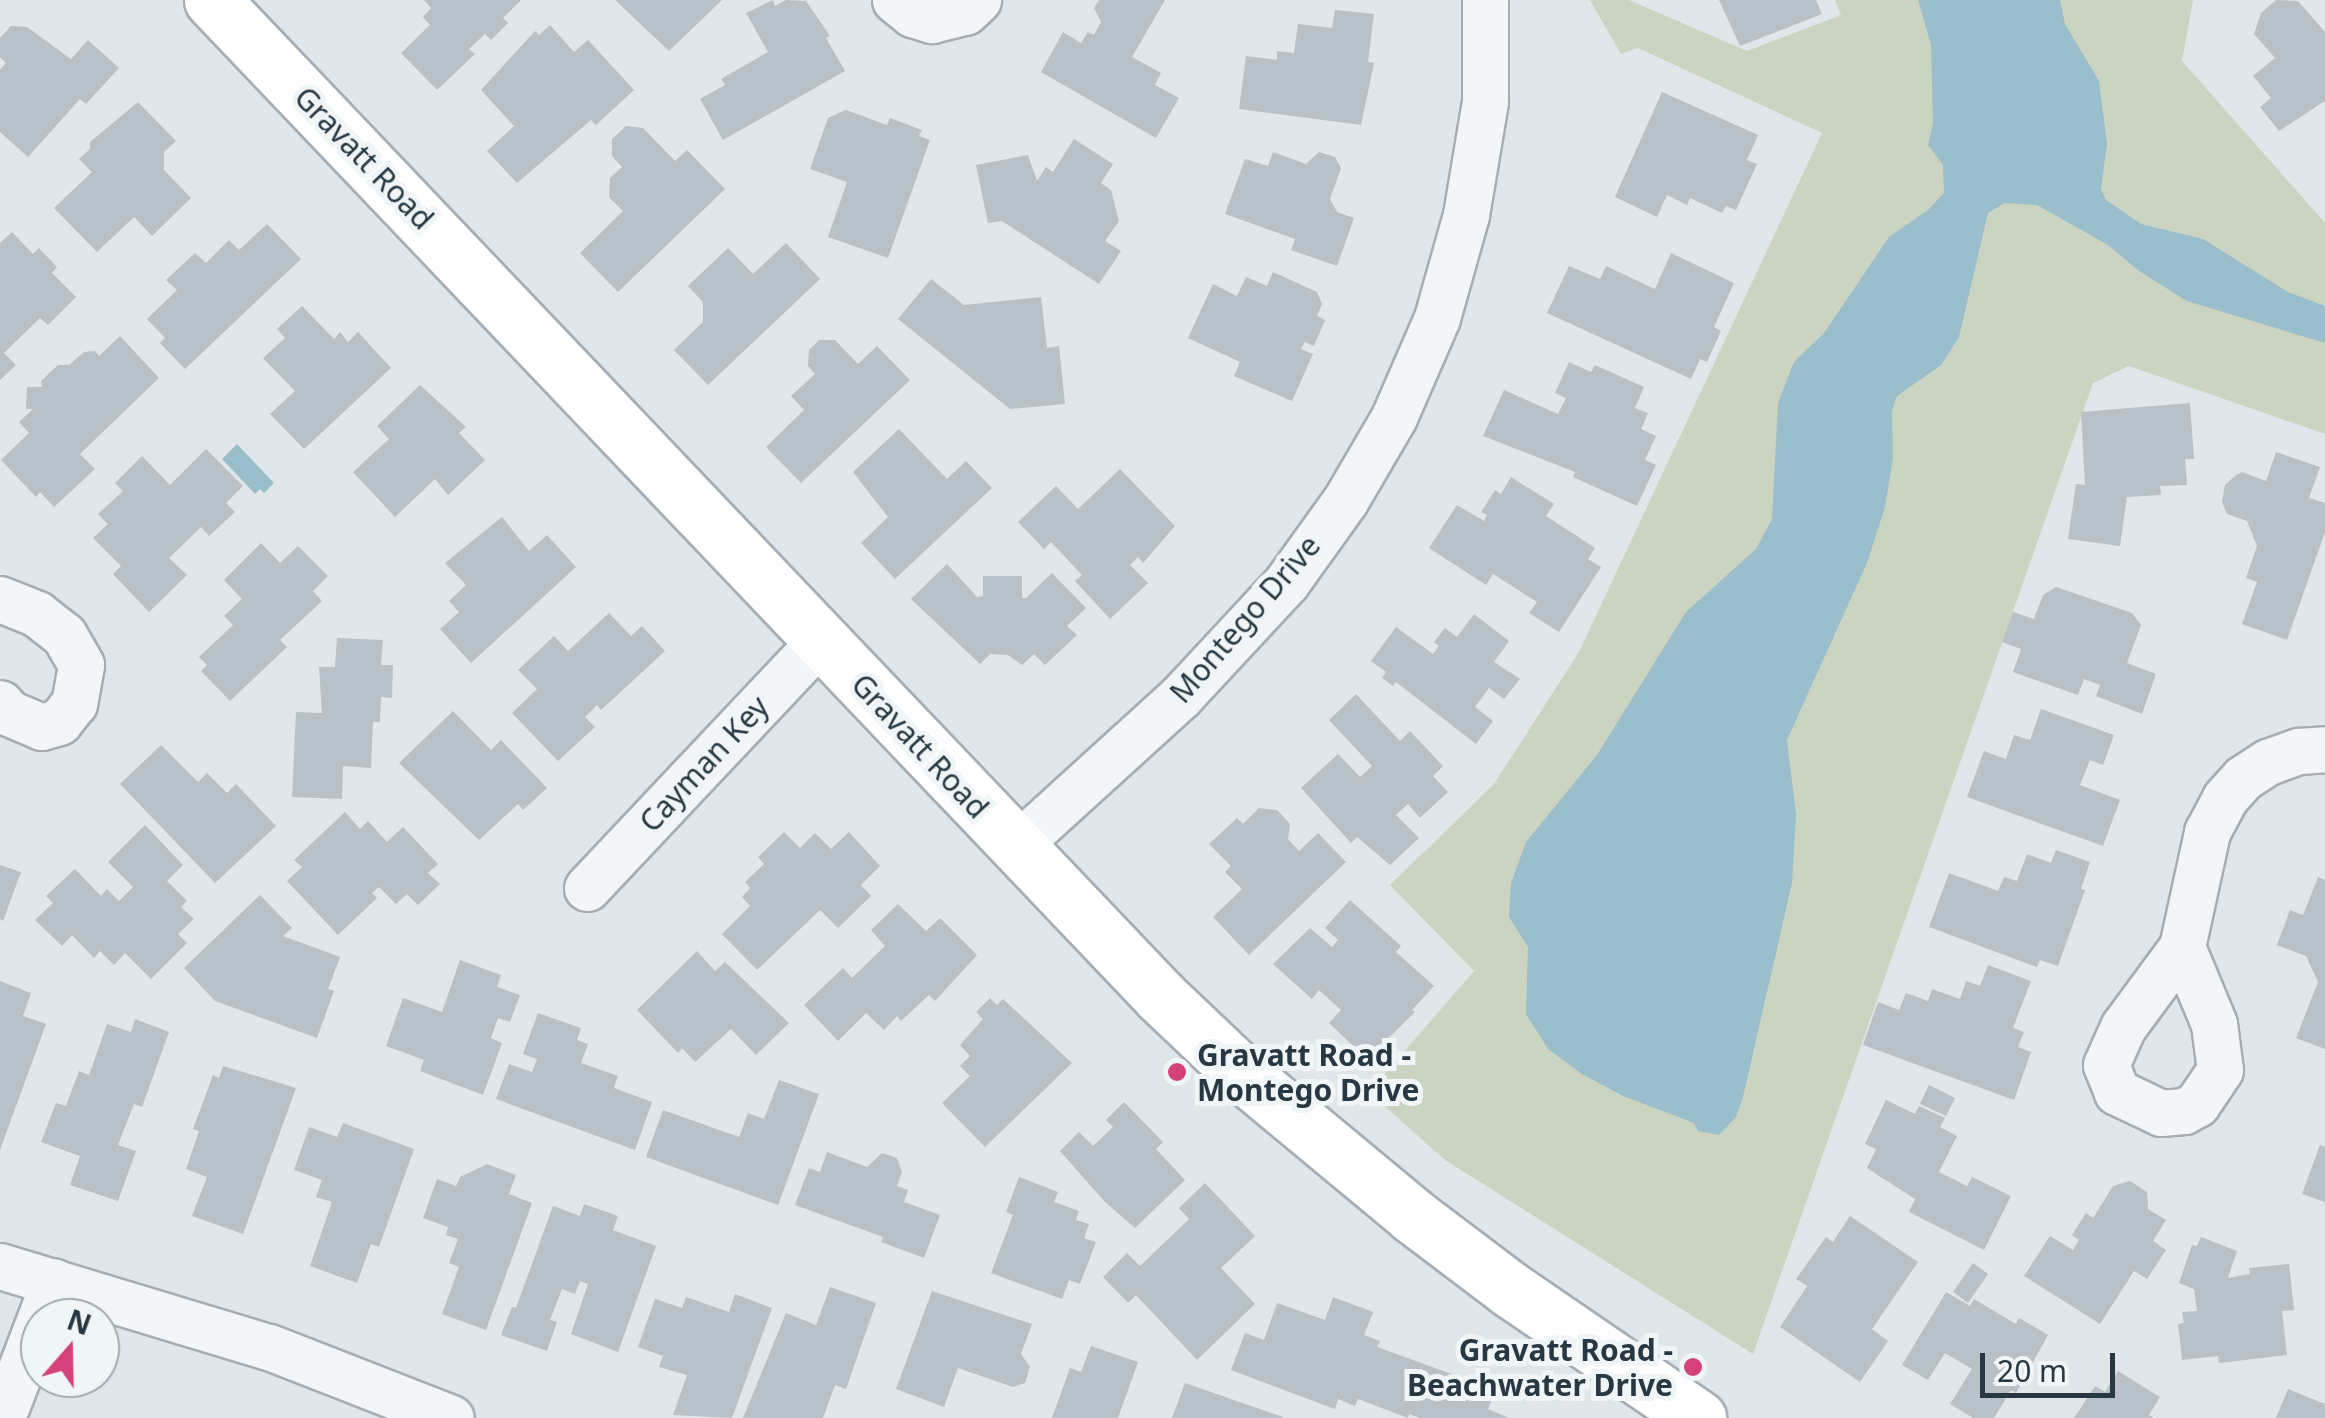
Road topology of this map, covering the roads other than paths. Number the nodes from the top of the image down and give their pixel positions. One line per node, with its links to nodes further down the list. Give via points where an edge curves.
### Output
1 (895, 0): 2 (street, via 932,20 965,12)
2 (978, 0)
3 (1486, 0): 9 (street, Montego Drive, via 1484,101 1466,214 1437,318 1394,417 1286,583 1180,697)
4 (214, 1): 6 (street, Gravatt Road)
5 (0, 599): 7 (street, via 64,635 81,665 74,703 59,722 42,727)
6 (820, 640): 9 (street, Gravatt Road); 10 (street, Cayman Key)
7 (0, 703)
8 (2325, 749): 11 (street, via 2268,762 2225,798 2207,832)
9 (1016, 846): 16 (street, Gravatt Road, via 1161,997 1324,1144 1510,1290)
10 (587, 888)
11 (2182, 947)
12 (0, 1266): 13 (street)
13 (54, 1282): 14 (street); 15 (street, via 268,1347)
14 (2, 1418)
15 (450, 1418)
16 (1697, 1418)

